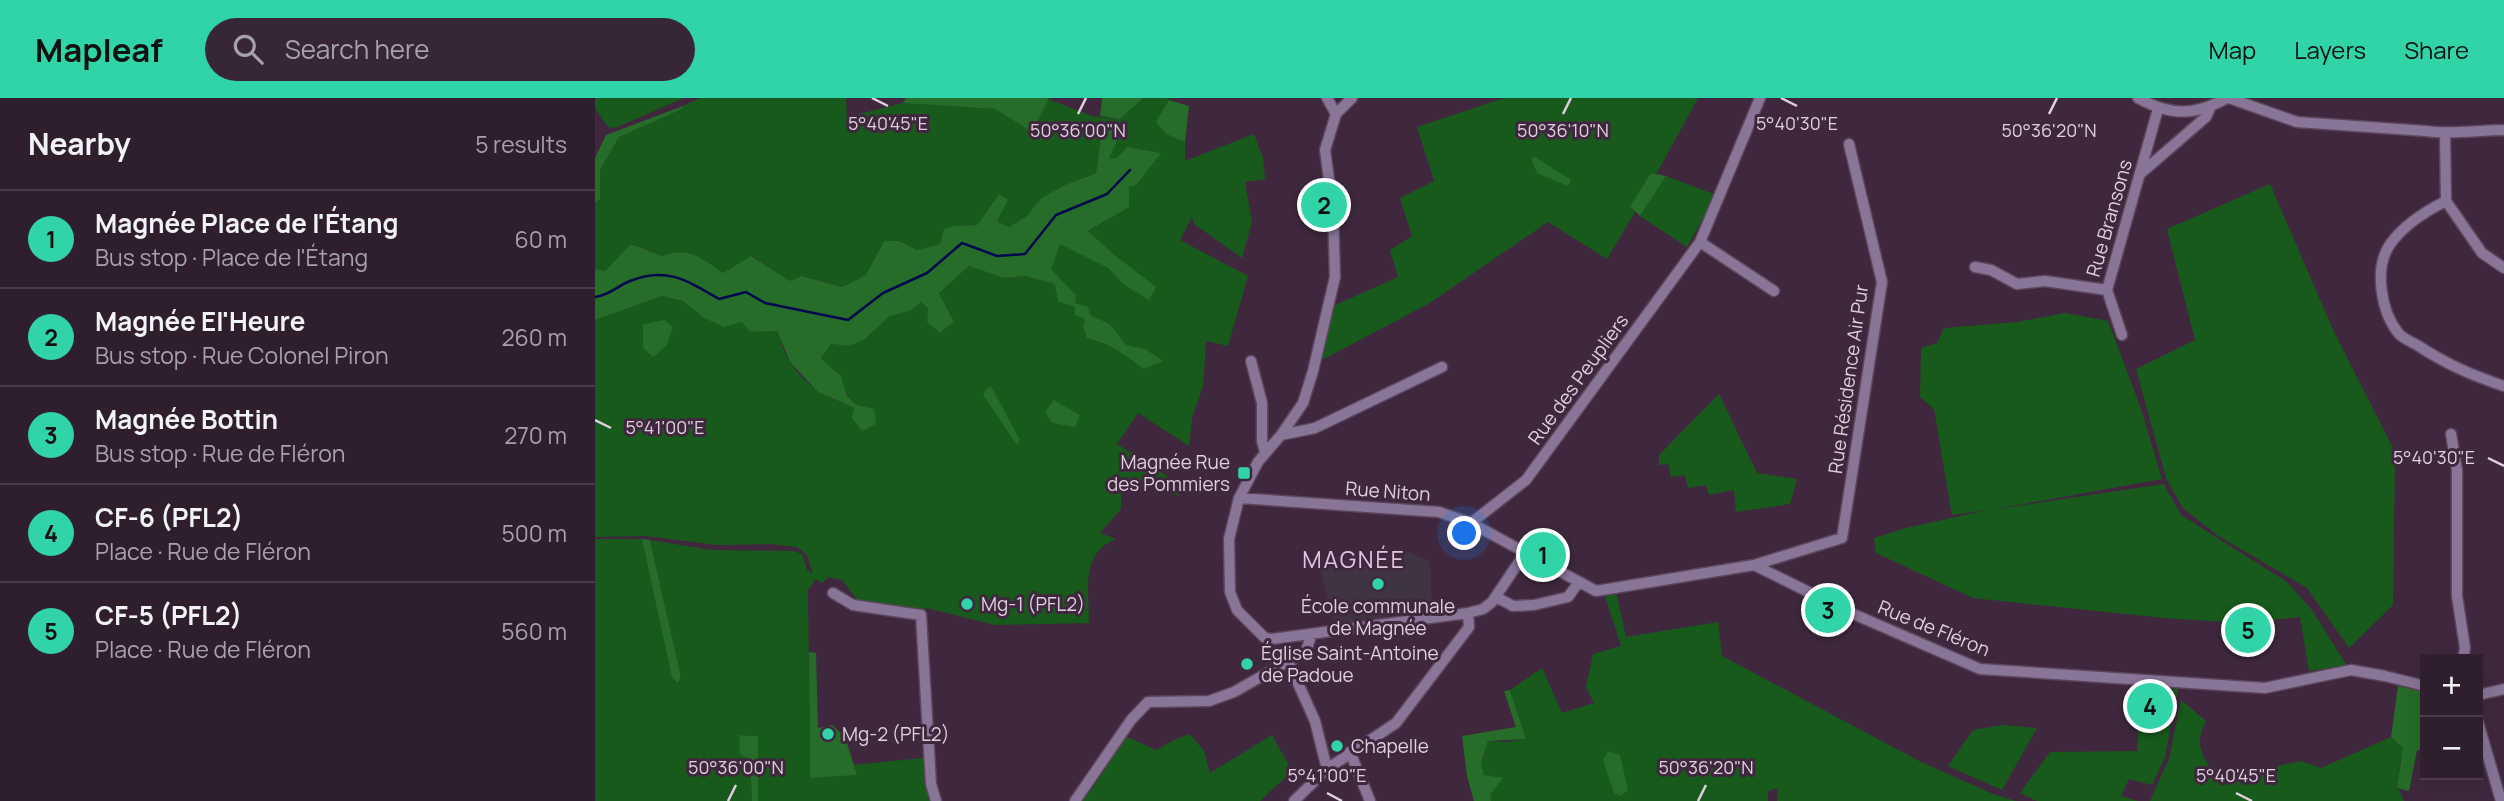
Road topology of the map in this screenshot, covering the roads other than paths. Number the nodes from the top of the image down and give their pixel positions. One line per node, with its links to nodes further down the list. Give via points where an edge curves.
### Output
1 (1327, 98): 8 (street)
2 (1352, 98): 8 (street)
3 (1760, 98): 14 (street, Rue des Peupliers)
4 (2138, 98): 7 (street)
5 (2228, 98): 6 (street); 10 (street, via 2297,122)
6 (2210, 108): 7 (street); 12 (street, via 2206,117)
7 (2158, 109): 12 (street, Rue Bransons)
8 (1336, 114): 24 (street, via 1325,150 1335,277 1303,403)
9 (2504, 130): 10 (street)
10 (2445, 134): 13 (street)
11 (1849, 144): 29 (street, Rue Résidence Air Pur, via 1882,282 1842,538)
12 (2140, 174): 17 (street, Rue Bransons)
13 (2446, 201): 16 (street, via 2482,253); 22 (street, via 2425,211 2390,243 2381,274 2382,301 2399,334 2447,365)
14 (1700, 242): 18 (street); 27 (street, Rue des Peupliers, via 1526,480)
15 (1975, 267): 17 (street, via 2017,284 2045,281)
16 (2504, 268)
17 (2107, 290): 19 (street, Rue Bransons)
18 (1774, 291)
19 (2122, 335)
20 (1251, 361): 25 (street, via 1262,403)
21 (1442, 367): 24 (street, via 1315,428)
22 (2504, 386)
23 (2451, 434): 35 (street, via 2458,470 2457,596)
24 (1281, 435): 25 (street)
25 (1265, 453): 26 (street)
26 (1239, 498): 27 (street, Rue Niton, via 1439,512); 34 (street, via 1229,538 1230,592 1237,610 1265,638)
27 (1471, 523): 28 (street, Rue Niton)
28 (1525, 553): 30 (street, Rue Niton); 32 (street)
29 (1753, 565): 30 (street, via 1596,591); 37 (street, Rue de Fléron, via 1980,670 2265,688 2351,670)
30 (1579, 582): 32 (street, via 1568,597 1534,605 1513,606)
31 (833, 593): 43 (street, via 853,605 921,615 931,784)
32 (1496, 597): 33 (street, via 1488,607)
33 (1468, 613): 34 (street); 41 (street, via 1469,627 1396,723)
34 (1311, 636): 36 (street, via 1306,651)
35 (2464, 654)
36 (1288, 661): 42 (street, via 1315,721); 44 (street, via 1209,701 1148,702)
37 (2420, 685)
38 (2504, 689): 39 (street)
39 (2483, 694)
40 (2483, 739): 47 (street)
41 (1350, 752): 42 (street); 46 (street)
42 (1327, 769): 45 (street)
43 (936, 801)
44 (1076, 801)
45 (1294, 801)
46 (1370, 801)
47 (2501, 801)

